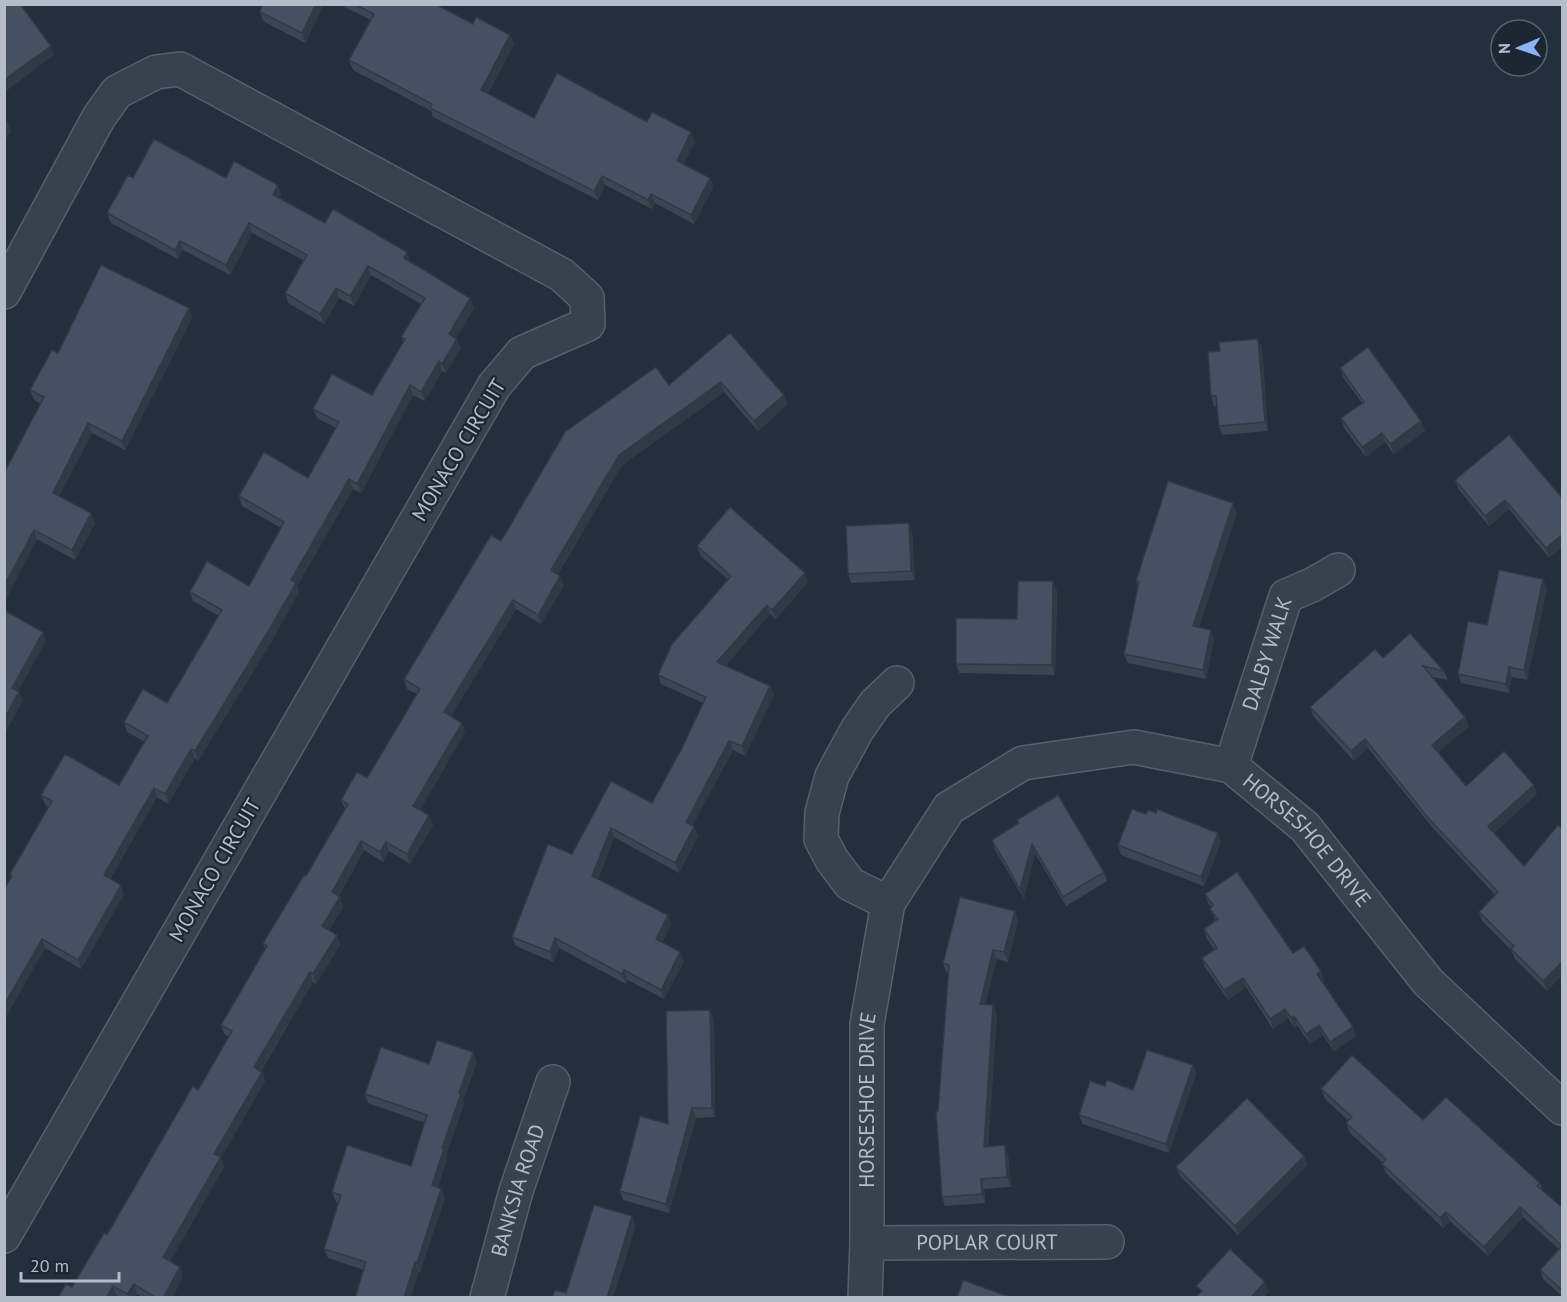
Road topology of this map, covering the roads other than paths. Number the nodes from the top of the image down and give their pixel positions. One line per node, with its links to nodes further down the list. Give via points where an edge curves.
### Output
1 (4, 292): 8 (street, MONACO CIRCUIT, via 99,117 117,92 156,72 180,69 562,275 587,298 588,324 522,353 494,386)
2 (1338, 570): 4 (street, DALBY WALK, via 1287,596)
3 (897, 682): 5 (street, via 857,730 832,776 822,813 821,839 832,860 850,884)
4 (1231, 766): 5 (street, HORSESHOE DRIVE, via 1134,747 1023,763 949,808); 7 (street, HORSESHOE DRIVE, via 1305,827 1428,982)
5 (888, 903): 10 (street, HORSESHOE DRIVE, via 867,1024)
6 (553, 1082): 11 (street, BANKSIA ROAD, via 516,1191)
7 (1561, 1104)
8 (4, 1236)
9 (1107, 1242): 10 (street, POPLAR COURT)
10 (867, 1243): 12 (street, HORSESHOE DRIVE)
11 (487, 1298)
12 (865, 1298)

